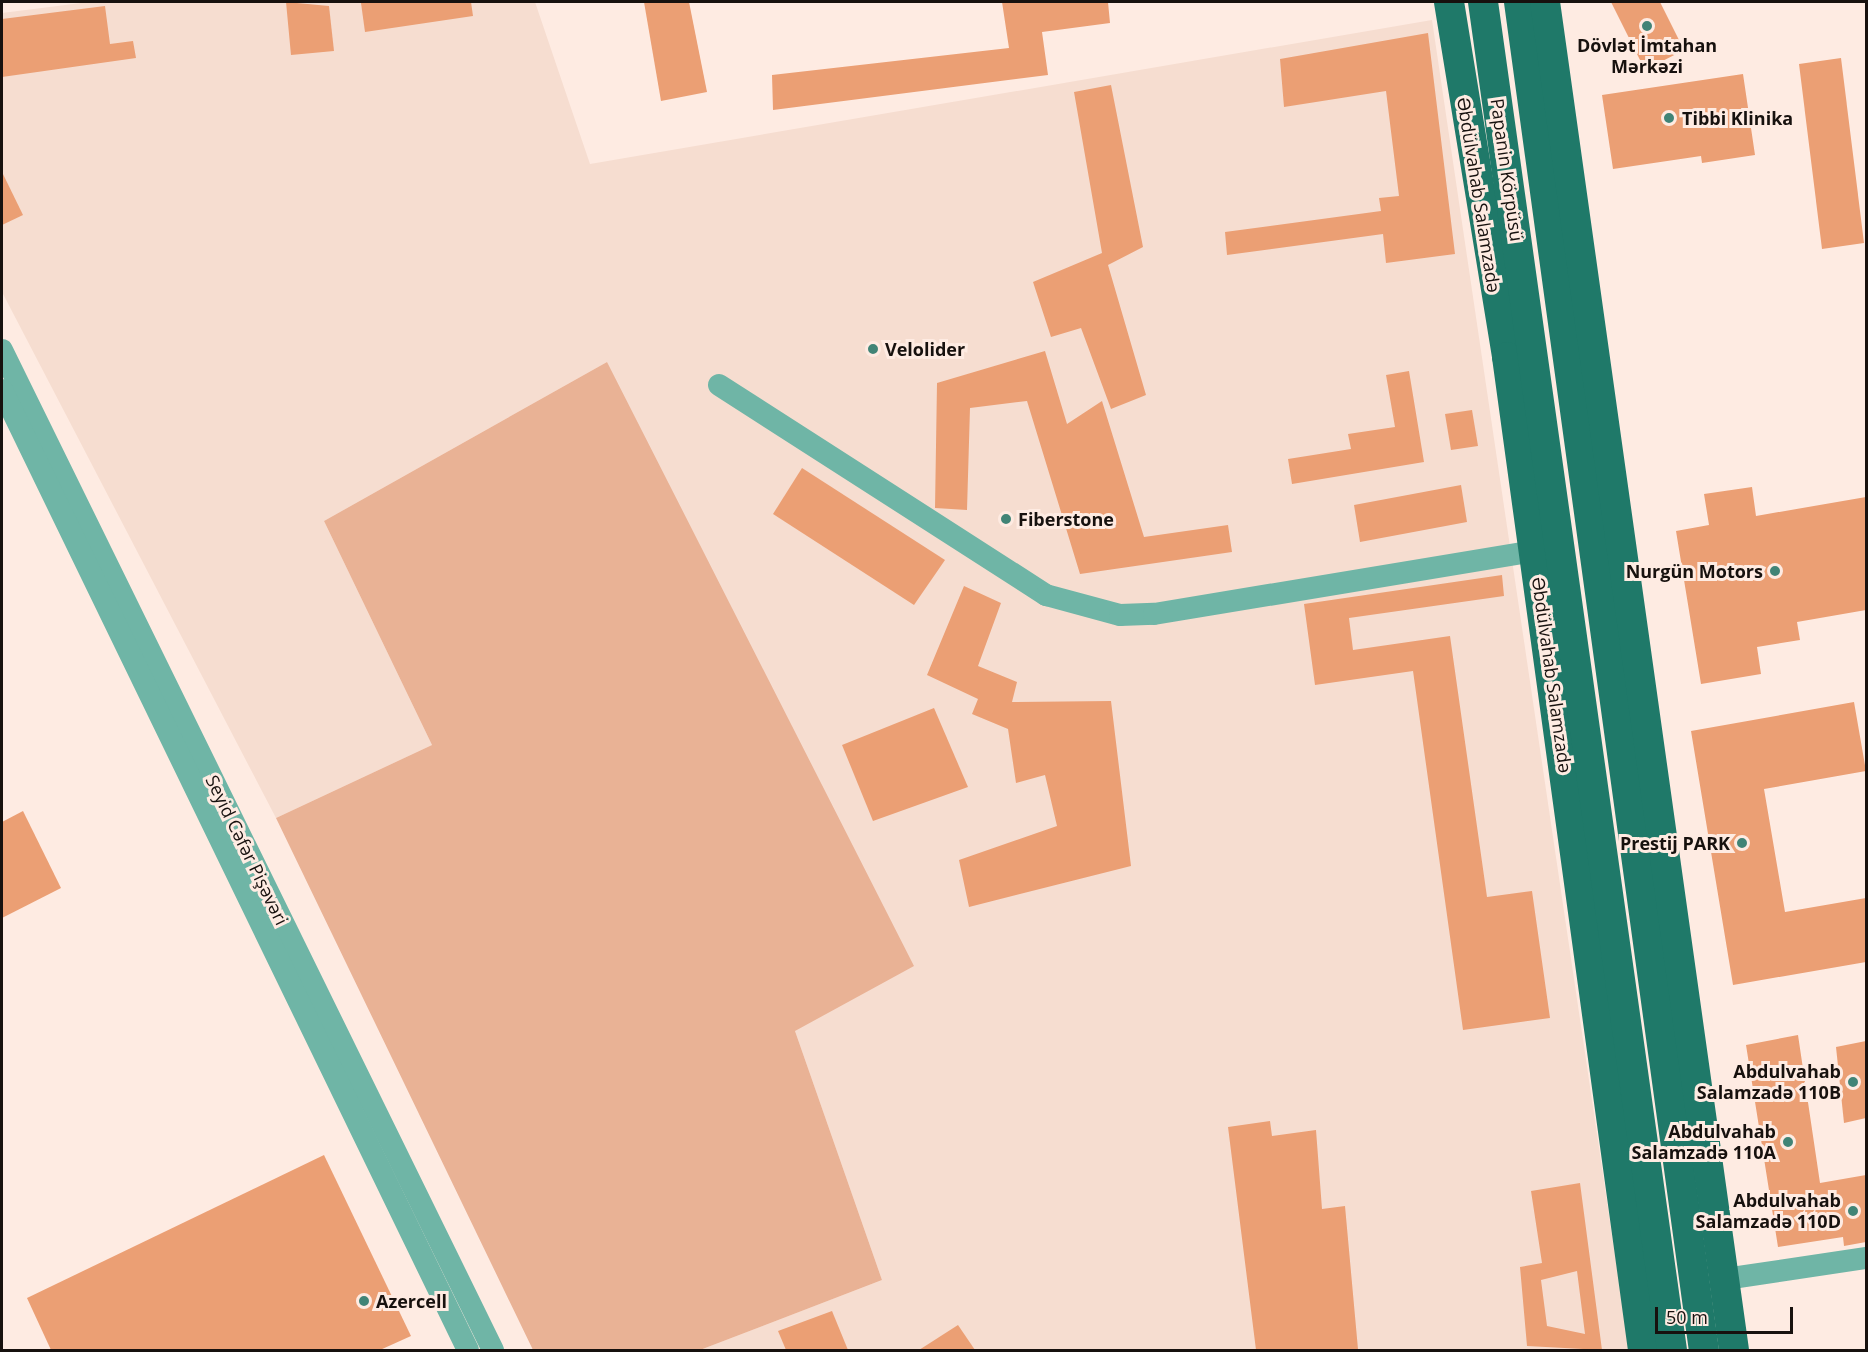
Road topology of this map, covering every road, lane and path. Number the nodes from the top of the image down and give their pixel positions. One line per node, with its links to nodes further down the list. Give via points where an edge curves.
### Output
1 (1449, 2): 12 (main road, Əbdülvahab Salamzadə)
2 (1483, 2): 5 (main road, Papanin Körpüsü)
3 (1520, 2): 9 (main road, Papanin Körpüsü)
4 (1545, 2): 11 (main road)
5 (1530, 339): 10 (main road, Əbdülvahab Salamzadə)
6 (2, 350): 21 (street, Seyid Cəfər Pişəvəri)
7 (719, 385): 13 (street, via 1046,595 1120,615 1154,614)
8 (2, 390): 20 (street, Seyid Cəfər Pişəvəri)
9 (1579, 410): 11 (main road); 16 (main road)
10 (1541, 415): 12 (main road); 17 (main road, Əbdülvahab Salamzadə)
11 (1608, 456): 14 (main road)
12 (1524, 470): 13 (main road, Əbdülvahab Salamzadə)
13 (1535, 551): 15 (main road, Əbdülvahab Salamzadə)
14 (1625, 585): 16 (main road); 19 (main road)
15 (1542, 597): 17 (main road); 22 (main road, Əbdülvahab Salamzadə)
16 (1608, 631): 24 (main road)
17 (1573, 641): 23 (main road, Əbdülvahab Salamzadə)
18 (1866, 1258): 19 (street)
19 (1725, 1279): 25 (main road)
20 (468, 1350)
21 (493, 1350)
22 (1643, 1350)
23 (1672, 1350)
24 (1704, 1350)
25 (1734, 1350)

